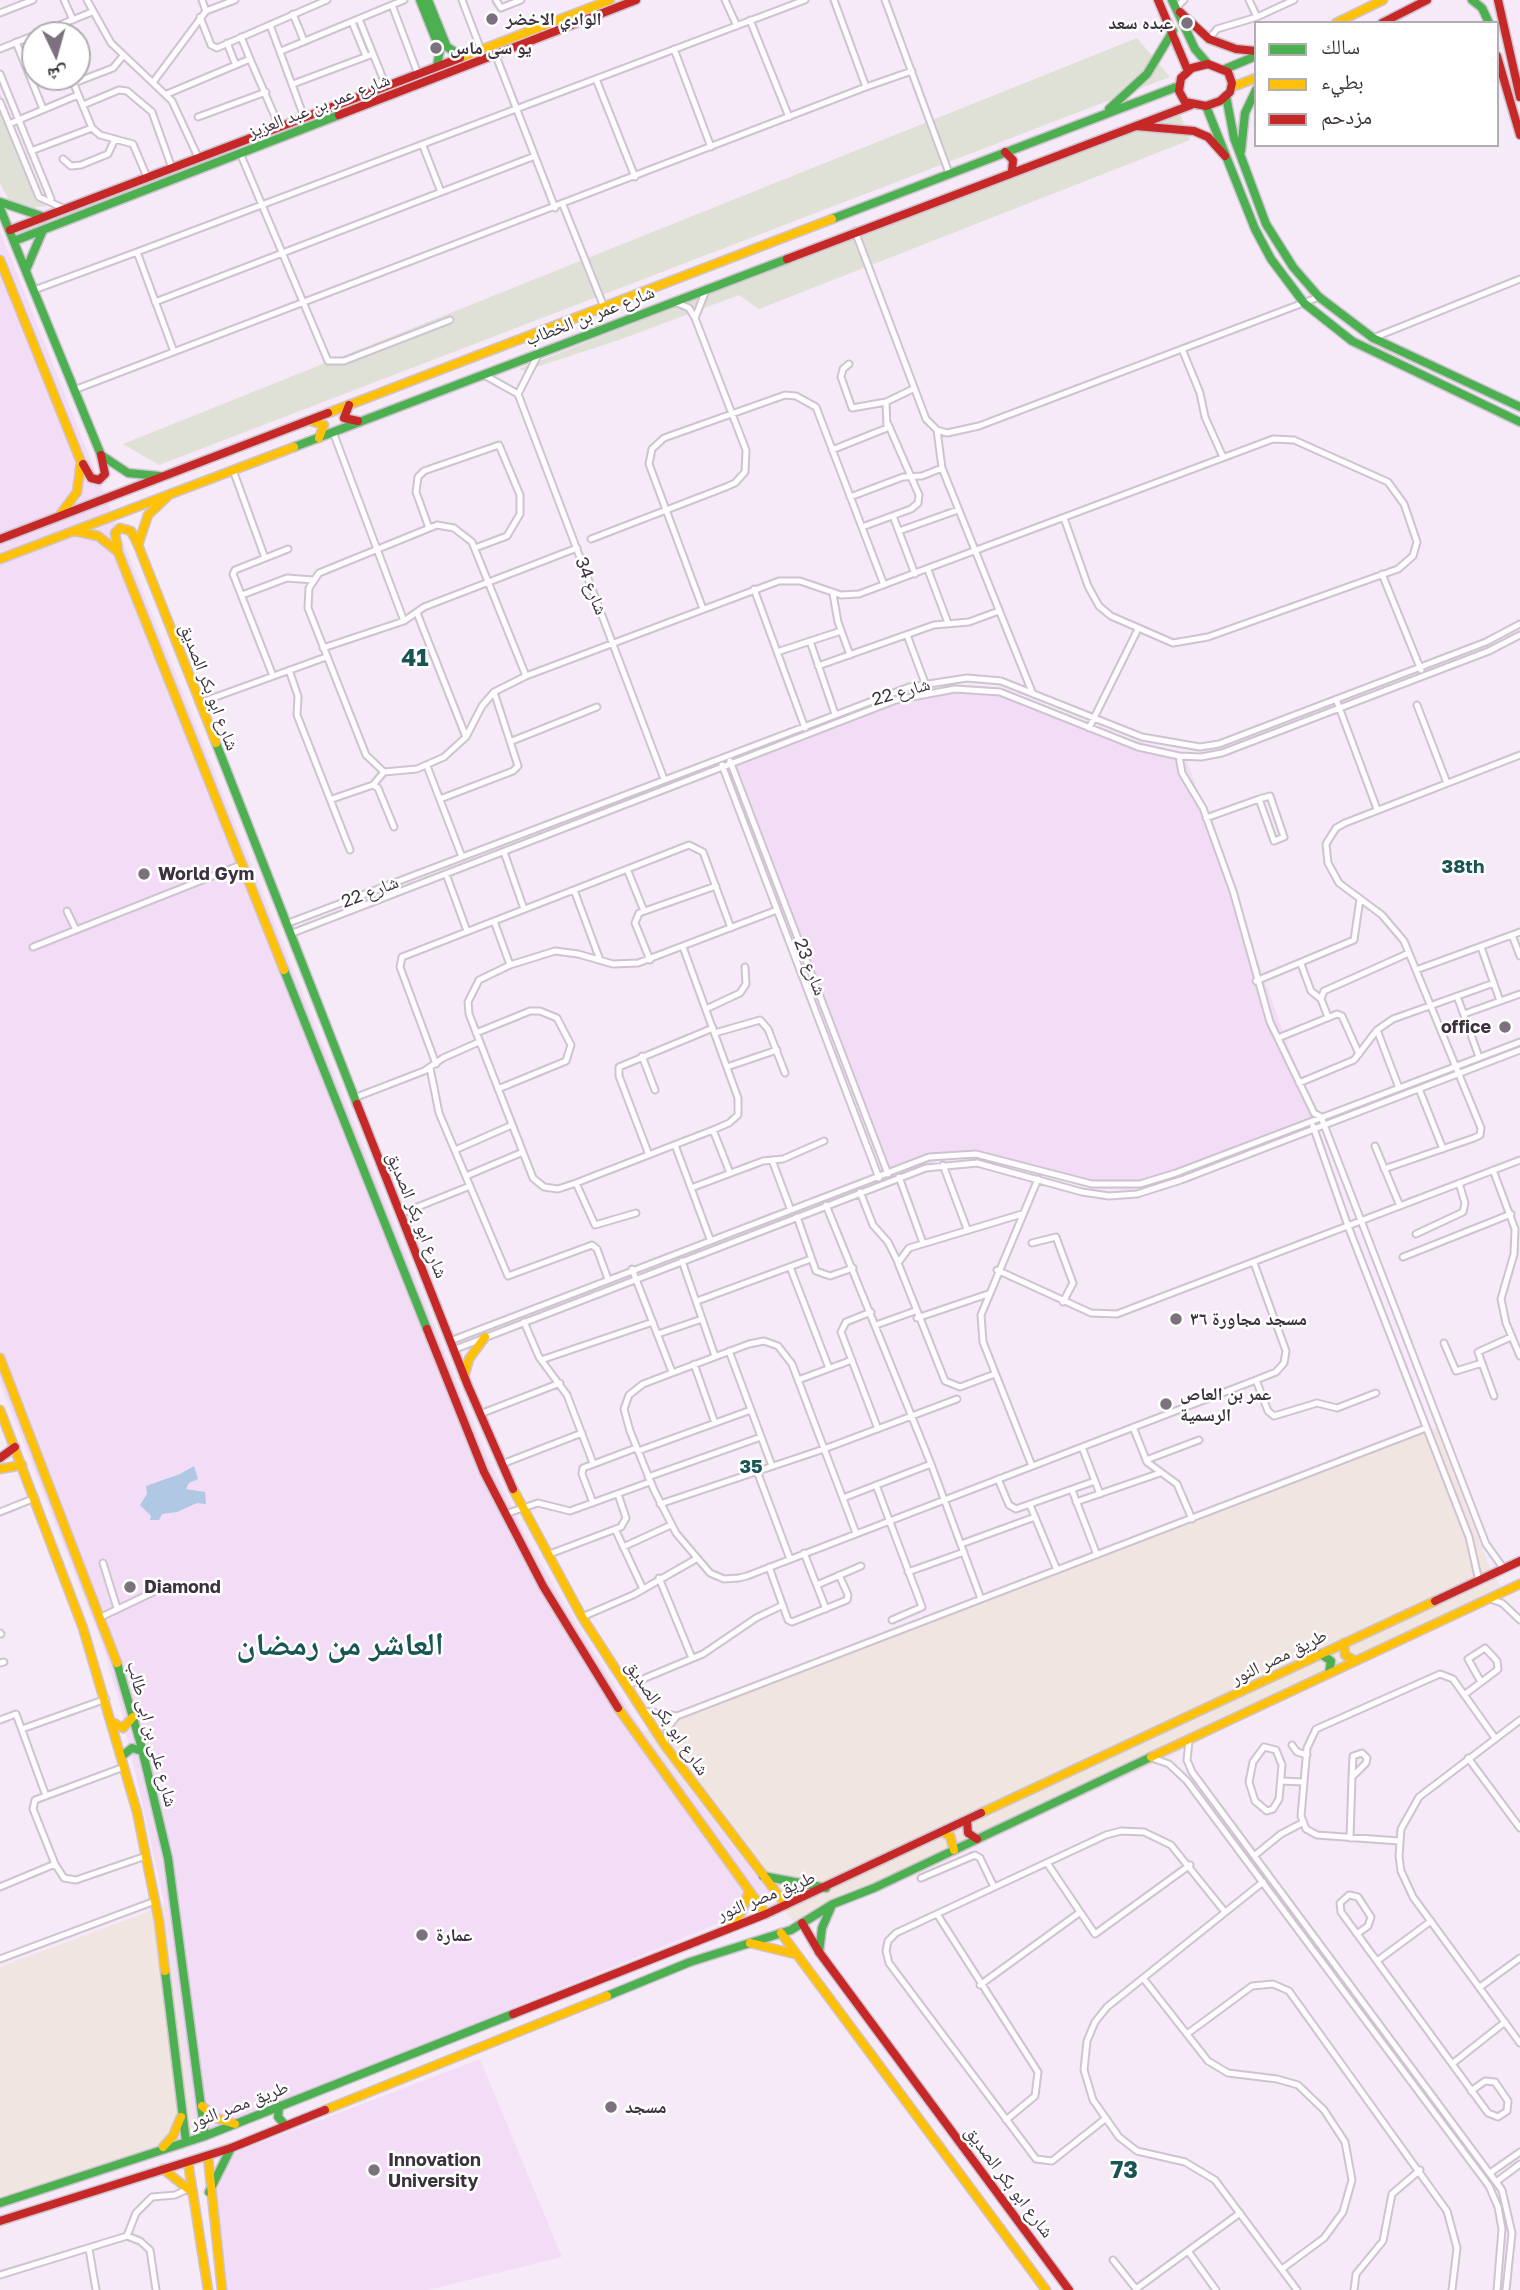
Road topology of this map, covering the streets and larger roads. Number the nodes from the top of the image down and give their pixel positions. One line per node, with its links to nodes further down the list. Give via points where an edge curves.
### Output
1 (33, 0): 34 (street)
2 (64, 0): 39 (street)
3 (88, 0): 33 (street)
4 (202, 0): 32 (street)
5 (234, 0): 32 (street)
6 (327, 0): 35 (street)
7 (404, 0): 28 (street)
8 (420, 0): 54 (street)
9 (428, 0): 54 (street)
10 (462, 0): 57 (street)
11 (496, 0): 12 (street, via 501,8)
12 (522, 0)
13 (610, 0): 29 (street, شارع عمر بن عبد العزيز)
14 (636, 0): 37 (street, شارع عمر بن عبد العزيز)
15 (725, 0): 46 (street)
16 (805, 0): 41 (street)
17 (834, 0): 83 (street)
18 (885, 0): 71 (street)
19 (1158, 0): 47 (street)
20 (1184, 0): 30 (street)
21 (1249, 0): 38 (street)
22 (1278, 0): 31 (street)
23 (1294, 0): 31 (street)
24 (1383, 0): 42 (street)
25 (1427, 0): 43 (street)
26 (1472, 0): 44 (street)
27 (1498, 0): 90 (street)
28 (392, 5): 40 (street); 74 (street)
29 (594, 6): 37 (street); 57 (street, شارع عمر بن عبد العزيز)
30 (1176, 6): 49 (street); 68 (street, via 1195,49)
31 (1280, 7): 38 (street)
32 (206, 11): 36 (street)
33 (92, 12): 39 (street); 62 (street)
34 (0, 13)
35 (293, 14): 45 (street); 51 (street)
36 (200, 17): 53 (street, via 212,47); 78 (street)
37 (598, 17): 63 (street, شارع عمر بن عبد العزيز)
38 (1257, 17): 49 (street, via 1217,29)
39 (72, 20)
40 (355, 20): 51 (street); 61 (street)
41 (750, 20): 46 (street); 101 (street)
42 (1340, 21)
43 (1386, 21)
44 (1488, 21)
45 (270, 24): 48 (street); 58 (street)
46 (737, 26): 56 (street)
47 (1173, 31): 72 (street); 102 (street, via 1147,75)
48 (241, 37): 53 (street); 65 (street)
49 (1209, 38): 59 (street)
50 (21, 40): 52 (street)
51 (304, 41): 58 (street)
52 (16, 42): 55 (street); 96 (street)
53 (227, 43): 66 (street)
54 (444, 48): 64 (street); 69 (street)
55 (0, 49)
56 (674, 49): 76 (street); 111 (street)
57 (481, 50): 64 (street, شارع عمر بن عبد العزيز)
58 (281, 51): 79 (street)
59 (1254, 53)
60 (1254, 54): 70 (street)
61 (369, 55): 79 (street); 80 (street)
62 (123, 56): 75 (street, via 113,68); 78 (street)
63 (496, 56): 97 (street); 98 (street, شارع عمر بن عبد العزيز)
64 (463, 57): 69 (street, شارع عمر بن عبد العزيز)
65 (250, 59): 66 (street); 85 (street)
66 (235, 63): 86 (street)
67 (1499, 63): 108 (street)
68 (1208, 64): 70 (street); 72 (street)
69 (437, 66): 74 (street, شارع عمر بن عبد العزيز)
70 (1225, 69): 82 (street)
71 (912, 71): 83 (street); 121 (street)
72 (1188, 71): 81 (street)
73 (0, 74): 103 (street)
74 (418, 74): 80 (street, شارع عمر بن عبد العزيز)
75 (91, 75)
76 (596, 79): 97 (street); 124 (street)
77 (1254, 79): 82 (street)
78 (154, 81): 86 (street)
79 (293, 84): 100 (street)
80 (386, 86): 92 (street, شارع عمر بن عبد العزيز)
81 (1179, 86): 93 (street, via 1181,97); 102 (street, شارع عمر بن الخطاب)
82 (1232, 87): 89 (street)
83 (866, 88): 101 (street)
84 (77, 91): 87 (street)
85 (266, 92): 99 (street); 106 (street)
86 (167, 94): 116 (street)
87 (78, 95): 94 (street); 96 (street)
88 (1254, 95): 117 (street, via 1242,127)
89 (1226, 96): 95 (street); 117 (street)
90 (1520, 97)
91 (0, 102): 104 (street)
92 (342, 103): 98 (street); 100 (street, شارع عمر بن عبد العزيز)
93 (1192, 104): 95 (street); 105 (street, شارع عمر بن الخطاب)
94 (83, 105): 107 (street); 119 (street, via 127,91 152,112)
95 (1206, 106): 122 (street)
96 (43, 110): 103 (street)
97 (517, 110): 110 (street); 115 (street)
98 (346, 112): 114 (street, شارع عمر بن عبد العزيز)
99 (198, 117)
100 (304, 117): 106 (street, شارع عمر بن عبد العزيز)
101 (789, 117): 111 (street)
102 (1095, 118): 113 (street, شارع عمر بن الخطاب)
103 (19, 120): 104 (street); 112 (street)
104 (9, 124): 129 (street)
105 (1130, 126): 120 (street, شارع عمر بن الخطاب); 122 (street, via 1201,134 1219,147)
106 (279, 127): 116 (street, شارع عمر بن عبد العزيز)
107 (92, 128): 109 (street); 112 (street)
108 (1520, 135)
109 (115, 139): 118 (street, via 108,154 82,165 71,166); 123 (street, via 133,144)
110 (423, 146): 127 (street); 132 (street)
111 (711, 147): 124 (street)
112 (31, 151): 126 (street)
113 (1005, 152): 120 (street, via 1013,160); 121 (street, شارع عمر بن الخطاب)
114 (240, 153): 128 (street, شارع عمر بن عبد العزيز); 132 (street)
115 (534, 156): 127 (street); 136 (street)
116 (198, 157): 119 (street, شارع عمر بن عبد العزيز)
117 (1242, 157): 143 (street, via 1266,224)
118 (63, 159)
119 (172, 167): 123 (street, شارع عمر بن عبد العزيز)
120 (1012, 171): 140 (street, شارع عمر بن الخطاب)
121 (949, 173): 157 (street, شارع عمر بن الخطاب)
122 (1233, 173): 146 (street)
123 (147, 177): 125 (street, شارع عمر بن عبد العزيز)
124 (635, 177): 133 (street)
125 (129, 184): 128 (street); 135 (street, شارع عمر بن عبد العزيز)
126 (48, 192): 129 (street); 130 (street)
127 (441, 192): 144 (street)
128 (134, 194): 139 (street, شارع عمر بن عبد العزيز)
129 (39, 196): 135 (street); 137 (street)
130 (51, 199)
131 (0, 202): 137 (street)
132 (262, 205): 142 (street); 144 (street)
133 (563, 205): 136 (street); 157 (street)
134 (0, 208): 138 (street)
135 (65, 208): 137 (street, شارع عمر بن عبد العزيز)
136 (555, 208): 156 (street)
137 (37, 218): 138 (street, شارع عمر بن عبد العزيز); 139 (street)
138 (10, 230): 141 (street)
139 (41, 230): 141 (street, شارع عمر بن عبد العزيز); 147 (street)
140 (855, 231): 150 (street, شارع عمر بن الخطاب); 166 (street)
141 (14, 241): 147 (street)
142 (137, 252): 151 (street); 154 (street)
143 (1283, 252): 146 (street); 152 (street)
144 (282, 254): 154 (street); 156 (street)
145 (0, 260): 148 (street)
146 (1272, 260): 155 (street)
147 (26, 270): 151 (street)
148 (3, 275): 183 (street)
149 (1520, 279): 160 (street)
150 (707, 287): 153 (street, شارع عمر بن الخطاب); 158 (street)
151 (34, 290): 167 (street)
152 (1319, 298): 155 (street); 160 (street)
153 (672, 301): 158 (street, via 685,305); 163 (street, شارع عمر بن الخطاب)
154 (155, 302): 162 (street)
155 (1304, 303): 161 (street); 175 (street, via 1352,341)
156 (302, 304): 159 (street, via 324,357 332,363); 162 (street)
157 (604, 307): 170 (street, شارع عمر بن الخطاب)
158 (695, 317): 172 (street)
159 (450, 320)
160 (1373, 338): 171 (street)
161 (1182, 349): 177 (street, via 968,430); 182 (street)
162 (174, 352): 167 (street)
163 (540, 352): 165 (street, شارع عمر بن الخطاب); 168 (street)
164 (849, 364): 169 (street, via 841,377 851,407)
165 (481, 374): 168 (street); 174 (street, شارع عمر بن الخطاب)
166 (913, 389): 169 (street); 177 (street, via 926,419)
167 (74, 390): 181 (street)
168 (518, 394): 203 (street, شارع 34)
169 (886, 402): 176 (street)
170 (349, 405): 173 (street, شارع عمر بن الخطاب); 174 (street, via 345,419)
171 (1520, 407)
172 (732, 413): 180 (street, via 772,398 796,396 816,407); 190 (street, via 747,457 740,478); 190 (street, via 664,438 652,449 649,464)
173 (310, 421): 179 (street, via 324,425); 186 (street, شارع عمر بن الخطاب)
174 (362, 421): 178 (street, شارع عمر بن الخطاب)
175 (1520, 422)
176 (888, 424): 180 (street); 187 (street)
177 (937, 430): 184 (street)
178 (333, 432): 179 (street, شارع عمر بن الخطاب); 205 (street)
179 (319, 438): 185 (street, شارع عمر بن الخطاب)
180 (832, 450): 189 (street)
181 (101, 455): 183 (street, via 105,474 99,480 91,478); 186 (street, via 114,466 144,476)
182 (1223, 457): 194 (street); 212 (street, via 1266,440 1286,438 1388,482 1404,504 1417,542 1409,561)
183 (81, 462): 193 (street, via 77,492)
184 (942, 468): 187 (street); 191 (street)
185 (233, 470): 188 (street, شارع عمر بن الخطاب); 208 (street)
186 (175, 471): 193 (street, شارع عمر بن الخطاب)
187 (912, 477): 189 (street); 192 (street, via 918,503)
188 (170, 494): 197 (street, شارع عمر بن الخطاب); 201 (street, via 148,515)
189 (850, 497): 195 (street)
190 (666, 510): 200 (street); 219 (street)
191 (958, 510): 198 (street); 207 (street)
192 (893, 516): 195 (street); 198 (street)
193 (57, 517): 199 (street, شارع عمر بن الخطاب)
194 (1063, 518): 207 (street); 225 (street, via 1095,600 1105,612)
195 (862, 527): 215 (street)
196 (429, 528): 202 (street, via 454,528); 202 (street, via 415,492 418,477 499,445 520,495 520,514 507,536); 205 (street)
197 (74, 531): 206 (street, via 98,536); 209 (street, شارع عمر بن الخطاب)
198 (899, 531): 211 (street)
199 (0, 538)
200 (591, 540)
201 (138, 545): 206 (street, via 131,531 120,528 115,533); 244 (street, شارع ابو بكر الصديق)
202 (475, 548): 214 (street)
203 (577, 548): 214 (street); 230 (street, شارع 34)
204 (288, 549): 208 (street)
205 (376, 549): 213 (street, via 319,573); 222 (street)
206 (118, 552): 246 (street, شارع ابو بكر الصديق)
207 (976, 552): 210 (street); 220 (street)
208 (265, 558): 217 (street, via 234,572)
209 (0, 559)
210 (928, 570): 211 (street); 223 (street)
211 (915, 574): 215 (street)
212 (1382, 574): 225 (street, via 1190,643 1165,641); 236 (street)
213 (313, 580): 217 (street, via 287,578); 231 (street, via 308,608)
214 (488, 582): 221 (street); 240 (street)
215 (884, 585): 218 (street, via 859,594)
216 (754, 589): 218 (street, via 793,580); 219 (street); 232 (street)
217 (242, 594): 238 (street)
218 (833, 594): 226 (street)
219 (703, 609): 230 (street)
220 (999, 611): 223 (street, via 969,622); 243 (street)
221 (417, 613): 222 (street); 256 (street)
222 (404, 621): 231 (street)
223 (948, 623): 227 (street)
224 (1520, 624): 236 (street, شارع 22)
225 (1138, 629): 252 (street)
226 (841, 631): 229 (street); 233 (street)
227 (907, 635): 233 (street); 241 (street)
228 (1520, 635): 239 (street, شارع 22)
229 (810, 641): 232 (street); 235 (street)
230 (613, 644): 240 (street); 268 (street, شارع 34)
231 (323, 648): 234 (street)
232 (777, 652): 253 (street)
233 (850, 655): 235 (street)
234 (326, 657): 237 (street); 267 (street, via 366,755)
235 (818, 666): 251 (street)
236 (1419, 667): 239 (street); 245 (street, شارع 22)
237 (289, 670): 238 (street); 271 (street, via 298,696 297,715)
238 (273, 676): 247 (street)
239 (1423, 676): 250 (street, شارع 22)
240 (526, 677): 242 (street)
241 (925, 684): 243 (street, شارع 22, via 984,679); 251 (street, شارع 22)
242 (494, 692): 256 (street); 257 (street)
243 (1032, 692): 252 (street, شارع 22)
244 (195, 693): 246 (street); 247 (street, شارع ابو بكر الصديق)
245 (1336, 699): 250 (street); 252 (street, شارع 22, via 1200,747 1154,741)
246 (177, 700): 263 (street, شارع ابو بكر الصديق)
247 (199, 703): 258 (street, شارع ابو بكر الصديق)
248 (1416, 705): 269 (street)
249 (597, 707): 257 (street)
250 (1340, 708): 261 (street, شارع 22, via 1222,753); 274 (street)
251 (835, 714): 253 (street, شارع 22)
252 (1094, 718): 254 (street)
253 (804, 726): 255 (street); 259 (street, شارع 22)
254 (1089, 728): 255 (street, شارع 22, via 1015,696 969,688 896,700); 261 (street, شارع 22, via 1138,747)
255 (807, 733): 264 (street, شارع 22)
256 (466, 737): 265 (street)
257 (512, 741): 272 (street, via 519,762 516,769)
258 (218, 752): 263 (street); 291 (street, شارع ابو بكر الصديق)
259 (728, 755): 262 (street, شارع 22); 264 (street, شارع 23)
260 (1520, 755): 269 (street)
261 (1179, 756): 275 (street, via 1182,773)
262 (719, 758): 266 (street, شارع 23); 268 (street, شارع 22)
263 (201, 759): 280 (street, شارع ابو بكر الصديق)
264 (732, 764): 266 (street, شارع 22); 363 (street, شارع 23)
265 (427, 766): 267 (street); 272 (street)
266 (723, 767): 278 (street, شارع 22); 289 (street, شارع 23)
267 (384, 772): 270 (street)
268 (664, 779): 279 (street, شارع 22)
269 (1447, 783): 274 (street)
270 (373, 785): 271 (street); 276 (street)
271 (332, 799): 277 (street)
272 (440, 799): 279 (street)
273 (1259, 799): 273 (street, via 1274,841 1285,836 1273,799); 275 (street)
274 (1377, 809): 285 (street, via 1336,828 1326,844 1333,873)
275 (1206, 818): 309 (street, via 1240,913)
276 (394, 827)
277 (350, 850)
278 (504, 852): 282 (street, شارع 22); 286 (street)
279 (461, 857): 291 (street, شارع 22)
280 (243, 864): 293 (street); 329 (street, شارع ابو بكر الصديق)
281 (627, 869): 283 (street, via 694,846 703,852); 284 (street); 288 (street)
282 (446, 874): 294 (street); 296 (street, شارع 22)
283 (716, 886): 288 (street); 292 (street)
284 (574, 890): 286 (street); 303 (street)
285 (1360, 899): 301 (street, via 1390,922); 305 (street, via 1354,940)
286 (524, 909): 290 (street)
287 (66, 911): 293 (street)
288 (644, 911): 304 (street, via 635,923)
289 (777, 911): 292 (street); 365 (street, شارع 23)
290 (494, 921): 294 (street); 306 (street)
291 (286, 925): 296 (street, شارع ابو بكر الصديق)
292 (731, 928): 299 (street)
293 (76, 930): 298 (street)
294 (467, 931): 332 (street, via 400,959)
295 (1520, 932): 297 (street)
296 (290, 934): 325 (street, شارع ابو بكر الصديق)
297 (1512, 935): 300 (street); 302 (street)
298 (33, 947)
299 (683, 947): 304 (street); 316 (street)
300 (1481, 947): 308 (street); 310 (street)
301 (1409, 953): 308 (street); 313 (street, via 1326,989)
302 (1520, 956)
303 (600, 960): 304 (street, via 625,965); 306 (street, via 555,951)
304 (650, 960)
305 (1301, 964): 309 (street); 313 (street, via 1311,991)
306 (510, 965): 321 (street, via 479,979 471,990 469,1014)
307 (745, 967): 316 (street, via 746,984 740,993)
308 (1416, 970): 315 (street)
309 (1256, 981): 322 (street)
310 (1494, 983): 312 (street); 314 (street)
311 (1520, 993): 314 (street)
312 (1457, 996): 315 (street); 317 (street)
313 (1321, 999): 318 (street)
314 (1500, 1001): 317 (street)
315 (1430, 1005): 319 (street); 333 (street)
316 (706, 1009): 320 (street)
317 (1464, 1014): 331 (street)
318 (1328, 1017): 322 (street); 328 (street, via 1342,1016)
319 (1377, 1030): 328 (street); 338 (street)
320 (714, 1031): 326 (street, via 760,1020); 330 (street); 334 (street)
321 (476, 1033): 323 (street); 339 (street, via 530,1011 549,1013 564,1026 572,1051 566,1061)
322 (1278, 1038): 337 (street)
323 (480, 1042): 332 (street); 339 (street)
324 (1520, 1042): 331 (street)
325 (335, 1049): 329 (street); 342 (street, شارع ابو بكر الصديق)
326 (777, 1050): 334 (street); 335 (street)
327 (1520, 1051): 336 (street)
328 (1360, 1055): 337 (street)
329 (319, 1056): 484 (street, شارع ابو بكر الصديق, via 465,1429)
330 (642, 1056): 341 (street); 356 (street, via 622,1064 618,1072)
331 (1479, 1057): 333 (street)
332 (433, 1066): 342 (street); 354 (street, via 437,1105)
333 (1454, 1066): 336 (street); 338 (street)
334 (727, 1067): 349 (street, via 739,1109 734,1119)
335 (786, 1073)
336 (1459, 1074): 340 (street); 353 (street, via 1481,1130 1476,1137)
337 (1299, 1083): 343 (street)
338 (1399, 1088): 344 (street)
339 (498, 1089): 346 (street)
340 (1419, 1089): 347 (street); 353 (street)
341 (655, 1090)
342 (354, 1098): 380 (street, شارع ابو بكر الصديق)
343 (1314, 1113): 344 (street); 345 (street)
344 (1321, 1117): 345 (street); 347 (street)
345 (1312, 1121): 348 (street); 361 (street, via 1140,1184 1093,1184)
346 (512, 1125): 354 (street); 355 (street)
347 (1324, 1125): 348 (street); 384 (street)
348 (1314, 1129): 368 (street, via 1136,1194 1095,1195); 385 (street)
349 (713, 1130): 351 (street); 364 (street)
350 (824, 1141): 357 (street)
351 (675, 1145): 356 (street); 374 (street)
352 (1375, 1146): 360 (street)
353 (1443, 1149): 360 (street)
354 (455, 1150): 366 (street)
355 (523, 1152): 366 (street); 370 (street, via 533,1178 544,1187 558,1189)
356 (649, 1154): 370 (street)
357 (772, 1160): 364 (street); 378 (street)
358 (1520, 1160): 362 (street)
359 (943, 1165): 367 (street); 368 (street, via 976,1163); 386 (street)
360 (1384, 1169): 377 (street)
361 (1041, 1170): 363 (street, via 993,1156 959,1153); 368 (street)
362 (1493, 1170): 372 (street); 382 (street)
363 (887, 1171): 365 (street); 369 (street, شارع 23)
364 (730, 1173): 374 (street)
365 (877, 1175): 371 (street, شارع 23); 378 (street)
366 (466, 1176): 373 (street)
367 (899, 1177): 369 (street); 389 (street)
368 (1037, 1179): 381 (street)
369 (891, 1180): 371 (street)
370 (576, 1183): 379 (street, via 595,1225)
371 (881, 1184): 375 (street)
372 (1459, 1184): 377 (street); 387 (street, via 1463,1212)
373 (470, 1186): 380 (street); 401 (street, via 508,1276 592,1245)
374 (691, 1188): 388 (street)
375 (860, 1192): 376 (street); 394 (street, via 875,1228)
376 (826, 1205): 383 (street); 397 (street)
377 (1400, 1206): 384 (street)
378 (790, 1208): 388 (street)
379 (636, 1213)
380 (400, 1214): 422 (street, شارع ابو بكر الصديق)
381 (1022, 1214): 386 (street); 399 (street)
382 (1511, 1214): 391 (street); 419 (street, via 1516,1246 1500,1299)
383 (796, 1217): 392 (street); 393 (street)
384 (1361, 1222): 385 (street); 402 (street)
385 (1348, 1226): 395 (street); 404 (street)
386 (967, 1229): 389 (street)
387 (1416, 1234)
388 (710, 1239): 398 (street)
389 (923, 1242): 394 (street, via 904,1252)
390 (1032, 1243): 406 (street, via 1056,1237 1073,1283)
391 (1404, 1257)
392 (811, 1259): 396 (street); 397 (street, via 816,1271 825,1276)
393 (682, 1261): 400 (street); 405 (street)
394 (898, 1263): 407 (street)
395 (1254, 1263): 406 (street, via 1117,1314 1091,1312); 437 (street, via 1286,1351 1280,1368)
396 (790, 1267): 405 (street); 432 (street)
397 (852, 1268): 408 (street)
398 (632, 1269): 400 (street); 401 (street)
399 (997, 1270): 403 (street); 406 (street)
400 (636, 1278): 413 (street); 414 (street)
401 (608, 1279): 417 (street)
402 (1388, 1293): 404 (street, via 1387,1299); 409 (street)
403 (988, 1294): 411 (street); 434 (street, via 982,1305 981,1329)
404 (1378, 1300): 410 (street)
405 (697, 1301): 412 (street)
406 (1063, 1302)
407 (915, 1311): 411 (street); 415 (street)
408 (871, 1312): 415 (street); 428 (street, via 842,1326)
409 (1397, 1313): 410 (street, via 1390,1311); 492 (street)
410 (1384, 1317): 449 (street)
411 (917, 1318): 434 (street, via 949,1385 965,1385)
412 (702, 1319): 416 (street); 424 (street)
413 (524, 1322): 418 (street); 427 (street)
414 (653, 1322): 416 (street); 427 (street)
415 (876, 1325): 445 (street)
416 (657, 1335): 433 (street)
417 (463, 1336): 421 (street); 422 (street)
418 (485, 1337): 421 (street); 435 (street, via 469,1359)
419 (1511, 1337): 425 (street); 429 (street, via 1480,1350)
420 (1444, 1343): 429 (street, via 1456,1371)
421 (467, 1344): 422 (street)
422 (451, 1345): 435 (street, شارع ابو بكر الصديق)
423 (729, 1351): 424 (street); 436 (street, via 756,1342 772,1343 784,1350); 443 (street)
424 (715, 1356): 430 (street)
425 (1520, 1356)
426 (0, 1358): 431 (street, شارع على بن ابى طالب)
427 (541, 1360): 438 (street)
428 (852, 1360): 432 (street); 448 (street)
429 (1482, 1363): 440 (street)
430 (694, 1364): 433 (street); 446 (street)
431 (2, 1368): 520 (street, شارع على بن ابى طالب)
432 (829, 1368): 436 (street)
433 (672, 1373): 455 (street, via 635,1388 625,1402)
434 (995, 1374): 464 (street)
435 (464, 1377): 444 (street, شارع ابو بكر الصديق)
436 (798, 1380): 456 (street)
437 (1256, 1380): 439 (street, via 1274,1416 1320,1402 1337,1408); 447 (street)
438 (560, 1382): 444 (street); 450 (street)
439 (1376, 1393)
440 (1494, 1396)
441 (957, 1399): 445 (street)
442 (0, 1410): 453 (street, شارع على بن ابى طالب)
443 (751, 1410): 446 (street); 451 (street)
444 (480, 1414): 460 (street, شارع ابو بكر الصديق)
445 (912, 1416): 448 (street); 461 (street)
446 (715, 1423): 455 (street)
447 (1133, 1427): 454 (street); 458 (street)
448 (878, 1429): 456 (street)
449 (1426, 1429): 486 (street); 494 (street)
450 (582, 1433): 459 (street); 460 (street)
451 (761, 1437): 463 (street); 468 (street)
452 (1199, 1440): 458 (street)
453 (15, 1447): 457 (street); 462 (street, شارع على بن ابى طالب)
454 (1083, 1447): 464 (street); 470 (street)
455 (637, 1449): 459 (street); 468 (street)
456 (824, 1449): 463 (street); 476 (street)
457 (0, 1458)
458 (1146, 1460): 467 (street)
459 (593, 1463): 479 (street, via 582,1471)
460 (502, 1464): 482 (street, شارع ابو بكر الصديق)
461 (931, 1464): 471 (street); 477 (street)
462 (22, 1465): 465 (street); 475 (street, شارع على بن ابى طالب)
463 (772, 1466): 466 (street)
464 (1032, 1466): 469 (street)
465 (0, 1469)
466 (757, 1471): 480 (street); 500 (street)
467 (1160, 1473): 474 (street); 486 (street, via 1177,1484)
468 (649, 1479): 473 (street); 480 (street)
469 (998, 1479): 477 (street); 481 (street, via 1009,1505)
470 (1095, 1481): 472 (street); 474 (street)
471 (876, 1485): 476 (street); 487 (street)
472 (1072, 1490): 478 (street); 481 (street)
473 (618, 1494): 479 (street); 489 (street, via 626,1518)
474 (1100, 1494): 478 (street)
475 (35, 1498): 483 (street); 532 (street, شارع على بن ابى طالب)
476 (843, 1498): 490 (street)
477 (945, 1500): 487 (street); 491 (street)
478 (1076, 1502): 498 (street)
479 (593, 1503): 482 (street, via 562,1512 538,1503)
480 (660, 1504): 488 (street)
481 (1030, 1505): 485 (street)
482 (522, 1507): 484 (street); 497 (street, شارع ابو بكر الصديق)
483 (0, 1512)
484 (505, 1514): 565 (street, شارع ابو بكر الصديق, via 550,1599 632,1731)
485 (1035, 1517): 491 (street); 506 (street)
486 (1192, 1519): 498 (street)
487 (889, 1521): 490 (street); 507 (street)
488 (671, 1525): 493 (street); 499 (street)
489 (615, 1529): 493 (street); 497 (street)
490 (856, 1534): 496 (street)
491 (961, 1544): 495 (street)
492 (1486, 1544): 494 (street); 505 (street)
493 (623, 1547): 514 (street)
494 (1473, 1549): 510 (street)
495 (964, 1552): 507 (street); 515 (street)
496 (804, 1553): 500 (street); 512 (street)
497 (547, 1555): 521 (street, شارع ابو بكر الصديق)
498 (1097, 1555): 506 (street)
499 (696, 1559): 504 (street, via 724,1579); 509 (street)
500 (790, 1559): 504 (street)
501 (1520, 1561): 505 (street, طريق مصر النور)
502 (103, 1563): 518 (street)
503 (861, 1566): 508 (street)
504 (769, 1567): 517 (street)
505 (1504, 1569): 510 (street, طريق مصر النور)
506 (1057, 1570): 515 (street)
507 (908, 1572): 522 (street, via 922,1607)
508 (839, 1575): 512 (street); 519 (street, via 848,1599)
509 (659, 1578): 514 (street); 526 (street)
510 (1479, 1581): 524 (street, طريق مصر النور)
511 (1520, 1584): 516 (street, طريق مصر النور)
512 (817, 1585): 519 (street)
513 (166, 1586): 518 (street)
514 (643, 1589): 521 (street)
515 (981, 1599): 534 (street)
516 (1487, 1599): 523 (street, via 1503,1603); 527 (street, طريق مصر النور)
517 (783, 1605): 519 (street, via 792,1622); 526 (street)
518 (117, 1608): 520 (street)
519 (826, 1609)
520 (101, 1617): 535 (street, شارع على بن ابى طالب)
521 (582, 1617): 530 (street, شارع ابو بكر الصديق)
522 (892, 1620)
523 (1520, 1620)
524 (1344, 1643): 525 (street, طريق مصر النور); 527 (street, via 1345,1655)
525 (1321, 1654): 528 (street, via 1331,1661); 556 (street, طريق مصر النور)
526 (692, 1658): 530 (street)
527 (1355, 1661): 528 (street, طريق مصر النور)
528 (1329, 1673): 541 (street, طريق مصر النور)
529 (1481, 1682): 529 (street, via 1498,1667 1485,1648 1468,1659); 531 (street)
530 (626, 1686): 533 (street, شارع ابو بكر الصديق)
531 (1464, 1695): 540 (street); 545 (street, via 1450,1677 1433,1675 1320,1726 1310,1738)
532 (106, 1699): 538 (street, شارع على بن ابى طالب); 539 (street)
533 (641, 1711): 534 (street); 543 (street, شارع ابو بكر الصديق)
534 (677, 1716): 543 (street, via 668,1727)
535 (133, 1717): 538 (street, via 123,1728); 544 (street, شارع على بن ابى طالب)
536 (0, 1720): 539 (street, via 16,1714)
537 (1520, 1720): 540 (street)
538 (112, 1722): 546 (street, شارع على بن ابى طالب)
539 (22, 1729): 554 (street)
540 (1495, 1738): 548 (street)
541 (1189, 1741): 547 (street, طريق مصر النور); 553 (street, via 1189,1766)
542 (1292, 1745): 545 (street)
543 (666, 1747): 562 (street, شارع ابو بكر الصديق)
544 (142, 1751): 546 (street, via 132,1748); 606 (street, شارع على بن ابى طالب, via 168,1857)
545 (1307, 1755): 552 (street)
546 (122, 1756): 549 (street, شارع على بن ابى طالب)
547 (1152, 1758): 555 (street, via 1176,1769); 561 (street, طريق مصر النور)
548 (1468, 1758): 558 (street); 563 (street, via 1419,1797)
549 (124, 1767): 554 (street); 566 (street, شارع على بن ابى طالب)
550 (1352, 1777): 560 (street)
551 (1281, 1781): 551 (street, via 1280,1757 1273,1748 1264,1747 1249,1775 1252,1795 1261,1808 1267,1811 1276,1806); 552 (street)
552 (1304, 1782): 557 (street)
553 (1208, 1793): 555 (street); 567 (street)
554 (46, 1796): 569 (street, via 32,1805)
555 (1200, 1799): 573 (street)
556 (967, 1821): 559 (street, طريق مصر النور); 561 (street, via 968,1833)
557 (1302, 1823): 560 (street, via 1313,1834); 567 (street)
558 (1520, 1828)
559 (943, 1832): 564 (street, via 953,1841); 576 (street, طريق مصر النور)
560 (1350, 1838): 563 (street)
561 (977, 1839): 564 (street, طريق مصر النور)
562 (734, 1840): 565 (street); 571 (street, شارع ابو بكر الصديق)
563 (1399, 1842): 585 (street, via 1406,1884)
564 (954, 1850): 579 (street, طريق مصر النور)
565 (720, 1851): 577 (street, شارع ابو بكر الصديق)
566 (146, 1856): 569 (street, via 76,1880 64,1878); 578 (street, شارع على بن ابى طالب)
567 (1254, 1856): 591 (street)
568 (1047, 1863): 570 (street, via 1106,1835 1129,1830 1159,1837); 575 (street); 582 (street)
569 (55, 1864): 574 (street)
570 (1190, 1865): 581 (street); 582 (street, via 1097,1933)
571 (762, 1875): 576 (street); 580 (street, شارع ابو بكر الصديق)
572 (921, 1878): 575 (street, via 975,1855 981,1858)
573 (1263, 1882): 581 (street); 592 (street)
574 (0, 1887)
575 (994, 1887): 584 (street)
576 (825, 1888): 580 (street, طريق مصر النور)
577 (749, 1891): 583 (street, شارع ابو بكر الصديق); 587 (street)
578 (155, 1901): 596 (street); 608 (street, شارع على بن ابى طالب)
579 (833, 1904): 586 (street, طريق مصر النور); 593 (street, via 822,1928)
580 (786, 1905): 583 (street, طريق مصر النور)
581 (1225, 1912): 598 (street)
582 (1079, 1913): 599 (street)
583 (766, 1914): 587 (street, طريق مصر النور)
584 (937, 1914): 599 (street); 615 (street, via 892,1936 887,1956)
585 (1431, 1921): 597 (street); 600 (street)
586 (802, 1923): 588 (street, طريق مصر النور); 593 (street, شارع ابو بكر الصديق)
587 (730, 1928): 611 (street, طريق مصر النور)
588 (781, 1933): 590 (street, طريق مصر النور); 594 (street, شارع ابو بكر الصديق)
589 (1357, 1934): 589 (street, via 1339,1908 1349,1895 1358,1897 1371,1917); 597 (street)
590 (747, 1943): 594 (street); 617 (street, طريق مصر النور)
591 (1320, 1946): 592 (street); 618 (street)
592 (1312, 1950): 619 (street)
593 (819, 1952): 605 (street, شارع ابو بكر الصديق)
594 (797, 1955): 607 (street, شارع ابو بكر الصديق)
595 (1520, 1958): 600 (street)
596 (0, 1959)
597 (1377, 1961): 604 (street)
598 (1143, 1978): 602 (street); 614 (street, via 1107,2007 1087,2041 1085,2080)
599 (980, 1985): 615 (street, via 1038,2072 1035,2096)
600 (1480, 1987): 601 (street)
601 (1505, 2022): 603 (street); 604 (street)
602 (1187, 2034): 630 (street, via 1252,1986 1268,1983 1284,1988); 648 (street, via 1217,2068 1240,2076 1287,2081 1308,2092 1345,2142 1352,2180 1343,2212 1324,2238)
603 (1520, 2043)
604 (1452, 2063): 609 (street)
605 (902, 2065): 607 (street); 655 (street, شارع ابو بكر الصديق)
606 (197, 2073): 608 (street, via 187,2080); 610 (street, شارع على بن ابى طالب)
607 (886, 2075): 654 (street, شارع ابو بكر الصديق)
608 (179, 2078): 612 (street, شارع على بن ابى طالب)
609 (1472, 2091): 609 (street, via 1491,2116 1507,2111 1508,2101 1495,2082 1485,2081)
610 (201, 2105): 616 (street, via 216,2118); 620 (street, شارع على بن ابى طالب)
611 (279, 2107): 613 (street, طريق مصر النور); 617 (street, via 278,2117)
612 (182, 2114): 622 (street, شارع على بن ابى طالب); 624 (street, via 173,2136)
613 (255, 2117): 616 (street, طريق مصر النور); 621 (street, via 262,2124)
614 (1105, 2119): 615 (street, via 1056,2158 1044,2162 1033,2156); 640 (street, via 1131,2148 1185,2162 1206,2173)
615 (1006, 2120)
616 (235, 2124): 620 (street, طريق مصر النور)
617 (285, 2125): 621 (street, طريق مصر النور)
618 (1454, 2126): 619 (street); 631 (street)
619 (1447, 2131): 661 (street, via 1489,2186 1498,2207 1503,2240)
620 (205, 2136): 622 (street, طريق مصر النور)
621 (260, 2136): 623 (street, طريق مصر النور)
622 (186, 2142): 624 (street, طريق مصر النور)
623 (231, 2148): 626 (street, طريق مصر النور); 636 (street)
624 (157, 2152): 632 (street, طريق مصر النور)
625 (1520, 2152): 631 (street)
626 (208, 2157): 627 (street, طريق مصر النور); 636 (street)
627 (188, 2162): 629 (street, طريق مصر النور); 635 (street)
628 (1520, 2164): 634 (street)
629 (163, 2169): 635 (street); 637 (street, طريق مصر النور)
630 (1420, 2170): 659 (street, via 1392,2194 1383,2241 1356,2274); 660 (street, via 1455,2229)
631 (1490, 2173): 634 (street)
632 (89, 2174): 633 (street, طريق مصر النور); 637 (street, via 86,2183)
633 (68, 2181): 638 (street, via 75,2188); 639 (street, طريق مصر النور)
634 (1496, 2182): 662 (street, via 1511,2222)
635 (192, 2192): 642 (street); 644 (street, via 152,2197 136,2213)
636 (209, 2192): 641 (street)
637 (92, 2194): 638 (street, طريق مصر النور)
638 (72, 2200): 643 (street, طريق مصر النور)
639 (0, 2203)
640 (1240, 2213): 646 (street); 648 (street)
641 (212, 2215): 642 (street); 653 (street)
642 (198, 2217): 652 (street)
643 (0, 2221)
644 (127, 2236): 645 (street); 651 (street, via 150,2250)
645 (89, 2249): 649 (street); 650 (street)
646 (1188, 2251): 656 (street); 657 (street)
647 (1113, 2260): 656 (street)
648 (1282, 2269): 658 (street)
649 (0, 2275)
650 (96, 2290)
651 (156, 2290)
652 (208, 2290)
653 (222, 2290)
654 (1046, 2290)
655 (1069, 2290)
656 (1136, 2290)
657 (1216, 2290)
658 (1297, 2290)
659 (1354, 2290)
660 (1452, 2290)
661 (1497, 2290)
662 (1506, 2290)

